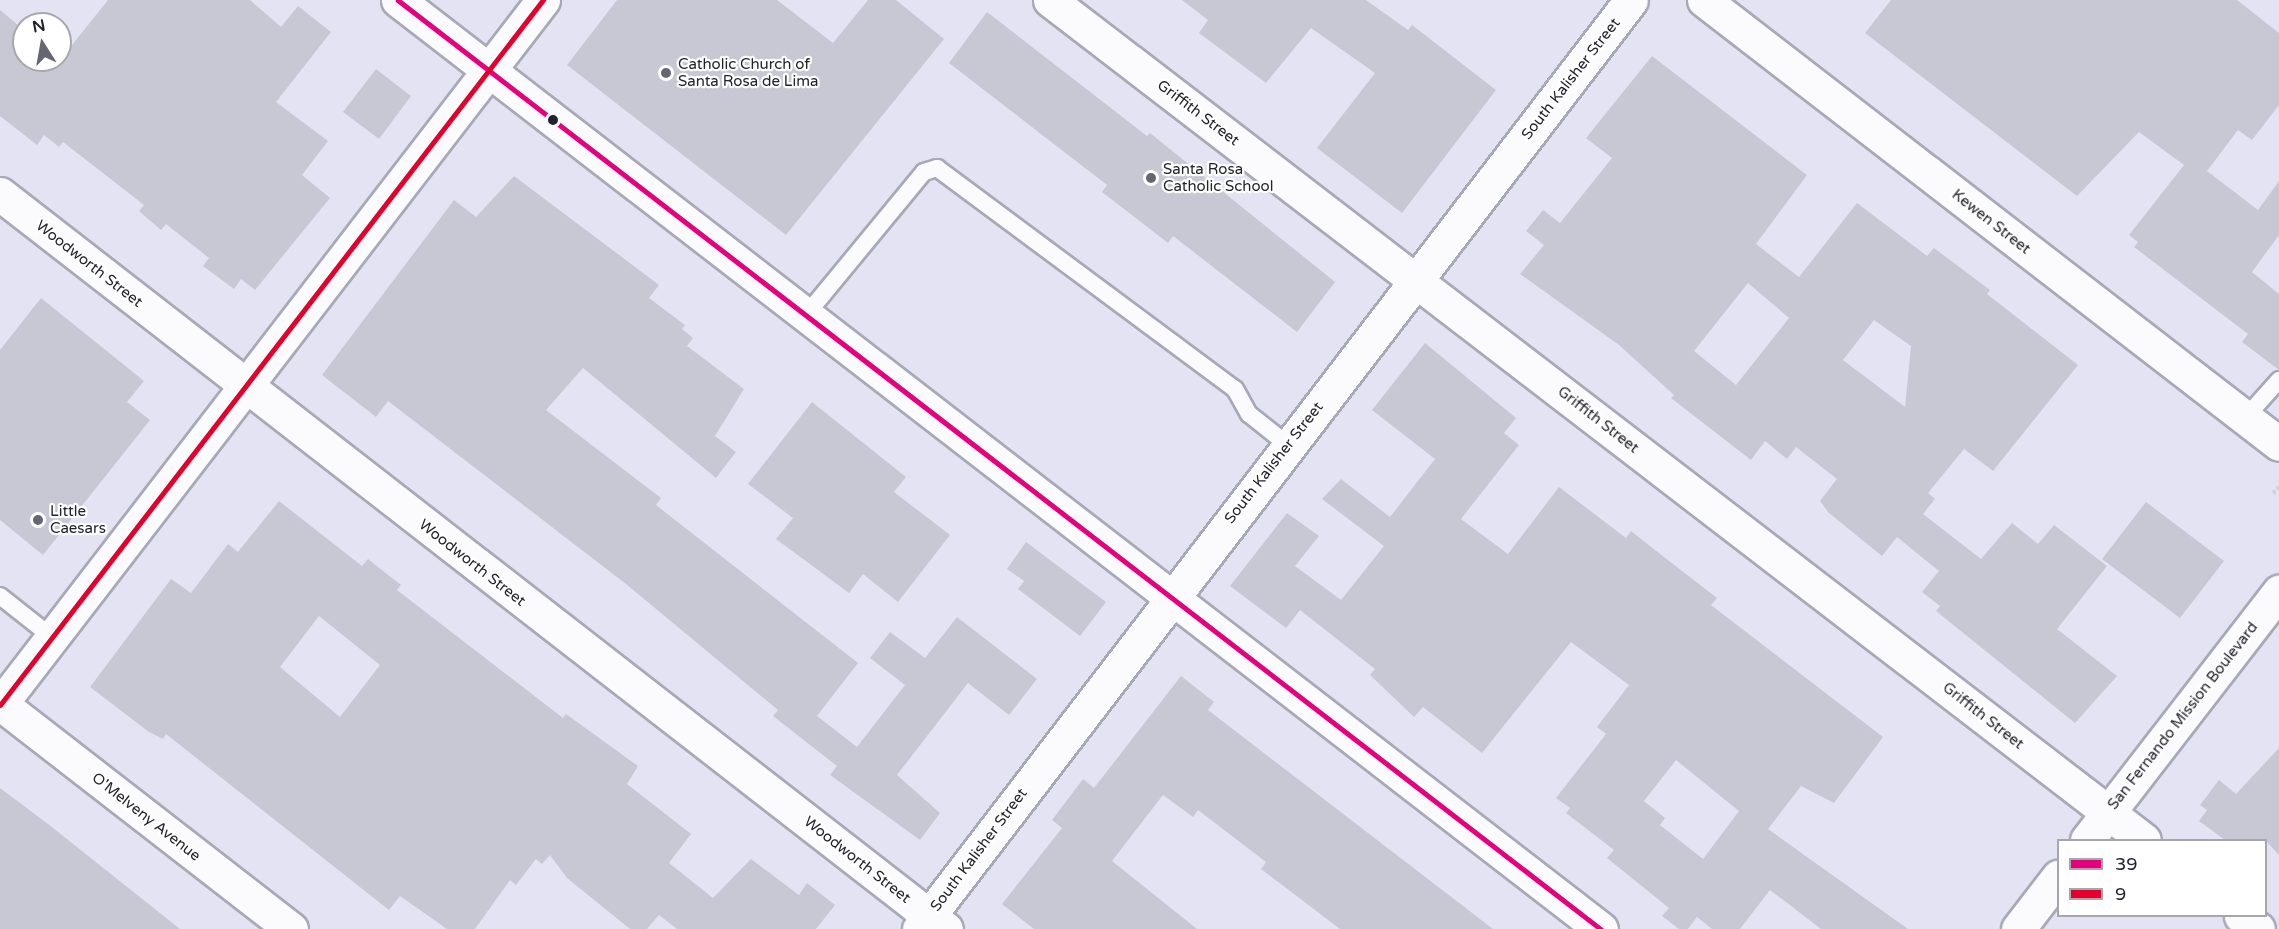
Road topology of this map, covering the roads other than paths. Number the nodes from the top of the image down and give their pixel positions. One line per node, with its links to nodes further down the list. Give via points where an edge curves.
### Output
1 (398, 0): 6 (street)
2 (543, 0): 6 (street)
3 (1050, 0): 8 (street, Griffith Street)
4 (1631, 0): 8 (street, South Kalisher Street)
5 (1704, 0): 12 (street, Kewen Street)
6 (488, 70): 9 (street); 11 (street)
7 (0, 194): 11 (street, Woodworth Street)
8 (1415, 280): 14 (street, South Kalisher Street); 20 (street, Griffith Street)
9 (806, 315): 14 (lane, via 924,172 938,168 1235,389 1249,414); 17 (street)
10 (2279, 380): 12 (lane)
11 (245, 387): 18 (street); 25 (street, Woodworth Street)
12 (2245, 418): 13 (street, Kewen Street)
13 (2279, 444)
14 (1288, 445): 17 (street, South Kalisher Street)
15 (2279, 592): 20 (street, San Fernando Mission Boulevard)
16 (0, 596): 18 (lane)
17 (1171, 597): 25 (street, South Kalisher Street); 27 (street)
18 (52, 637): 19 (street)
19 (0, 705): 26 (street, O'Melveny Avenue)
20 (2108, 813): 21 (street, San Fernando Mission Boulevard); 22 (street, Griffith Street)
21 (2088, 839)
22 (2143, 839)
23 (2057, 878): 28 (street)
24 (2243, 917): 29 (street)
25 (932, 925)
26 (291, 929)
27 (1601, 929)
28 (2018, 929)
29 (2258, 929)

